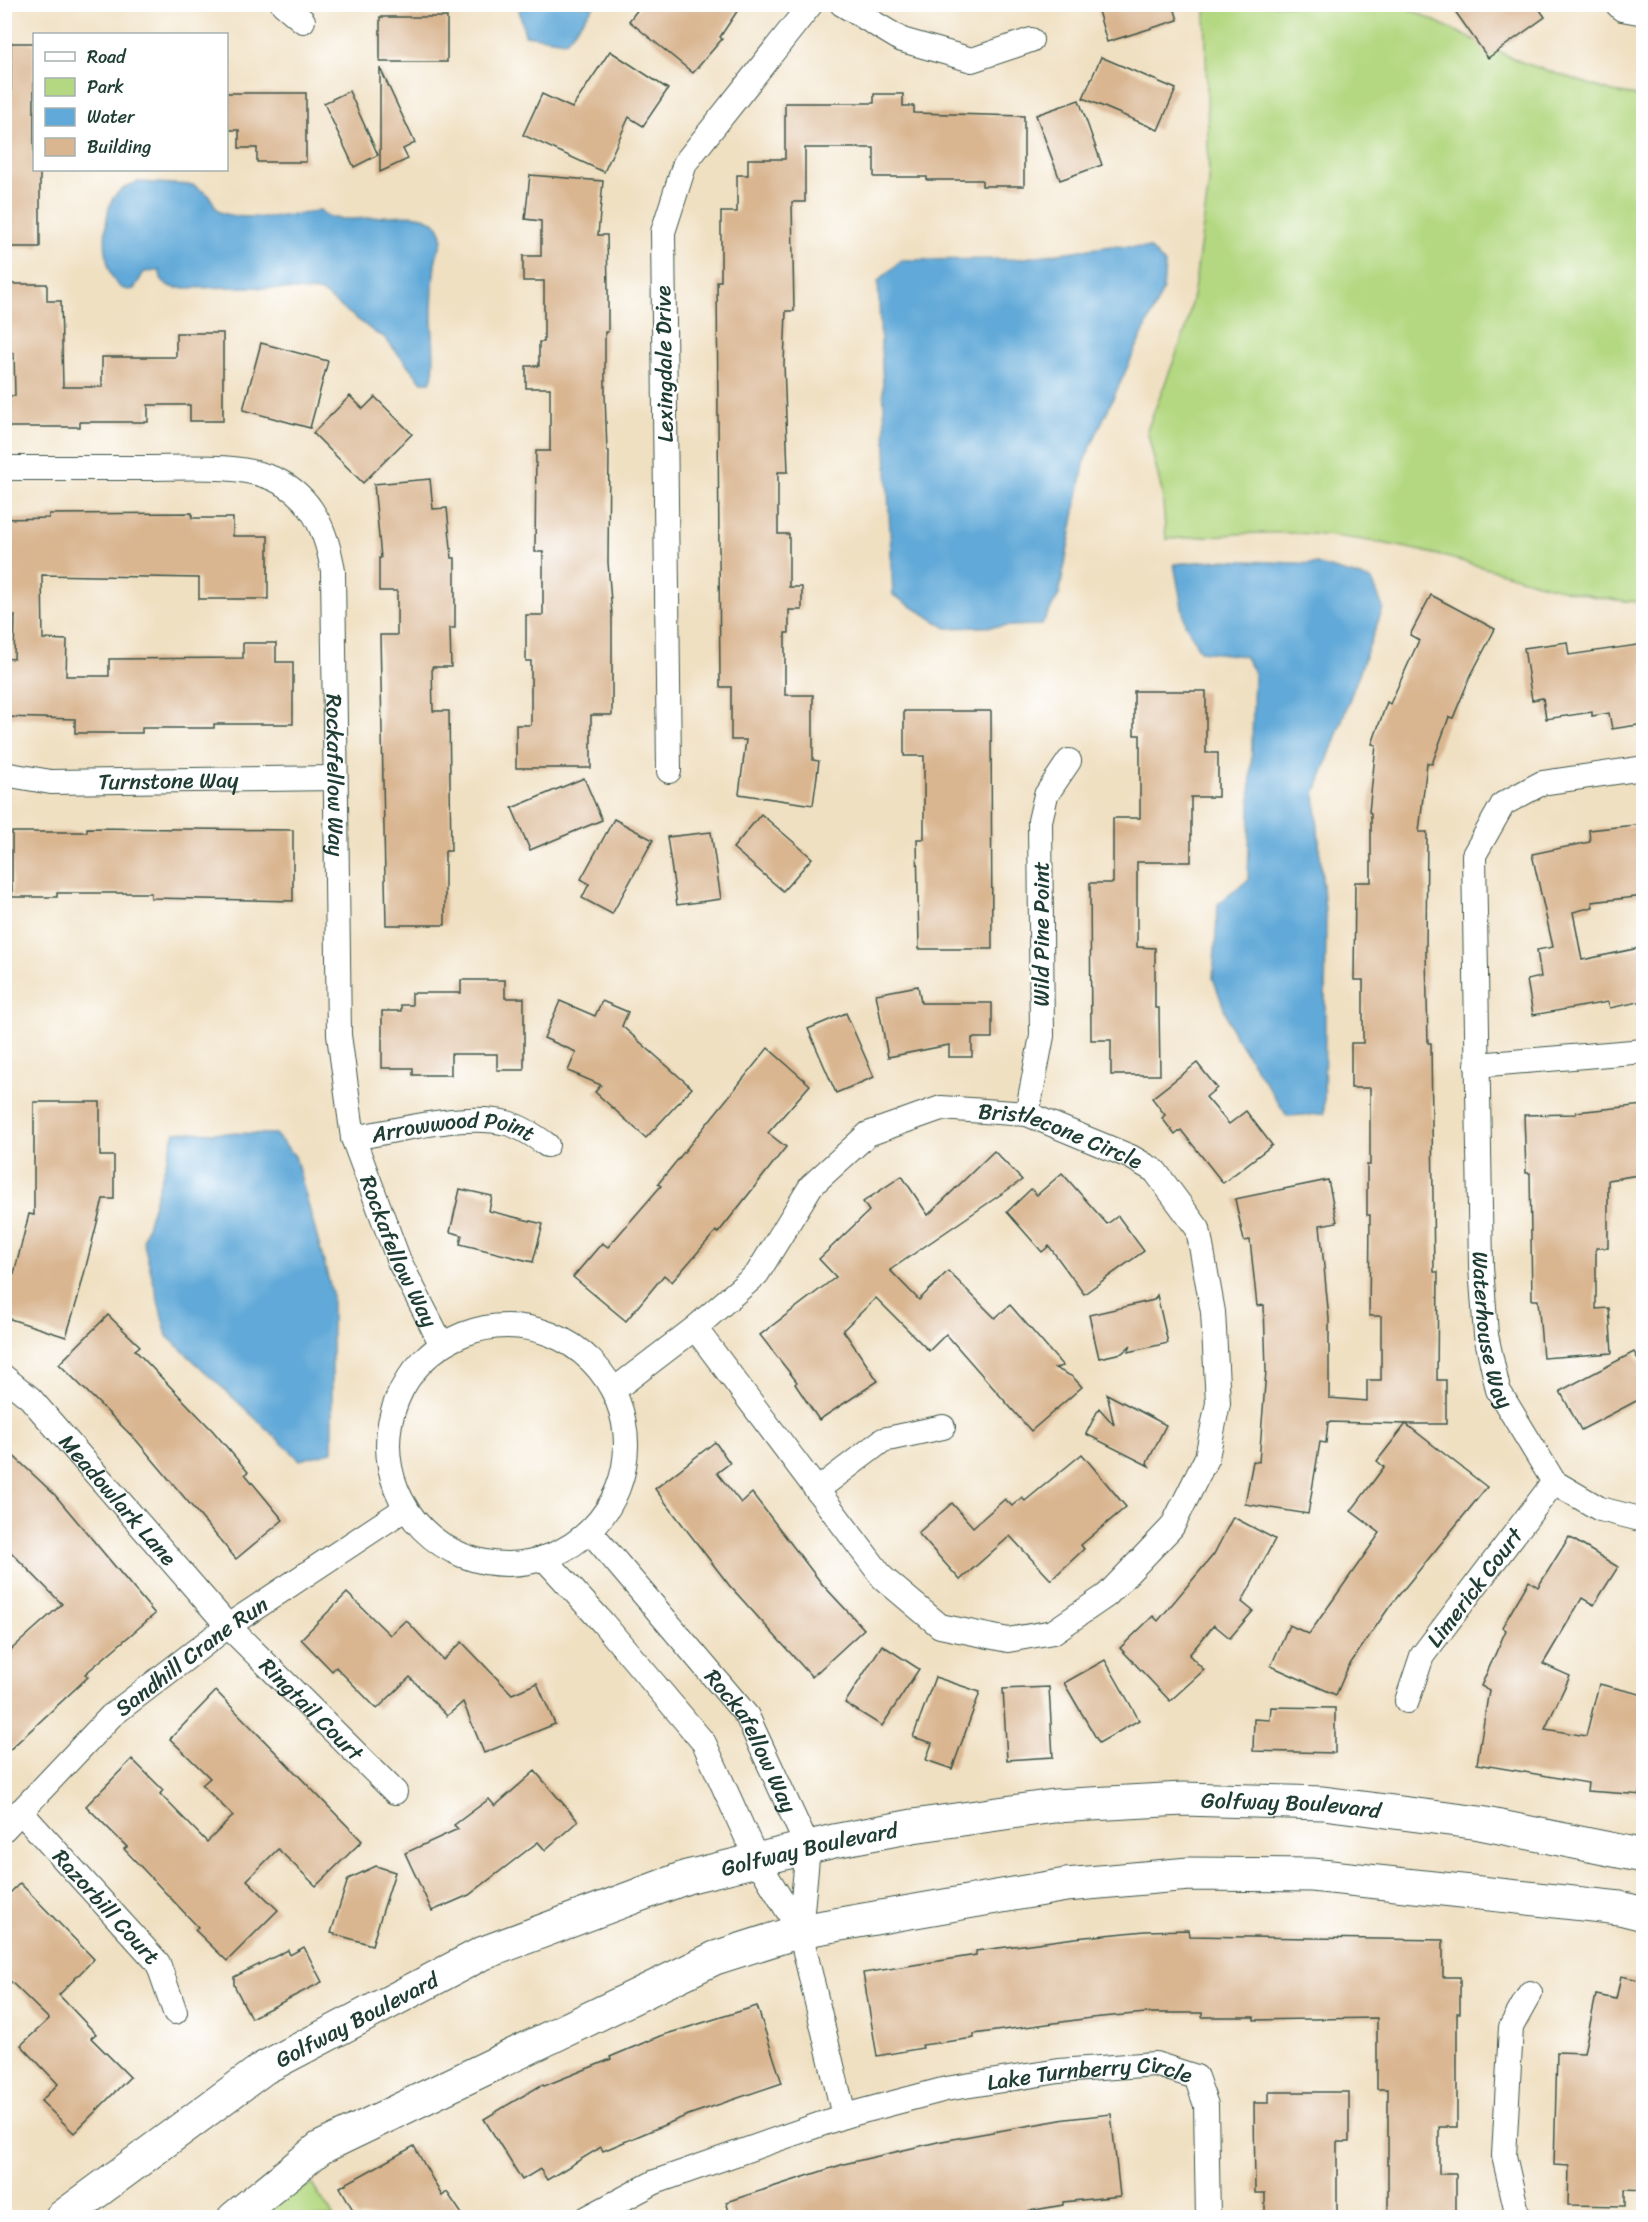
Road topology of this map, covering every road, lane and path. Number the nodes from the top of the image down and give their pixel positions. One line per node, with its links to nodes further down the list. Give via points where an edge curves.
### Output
1 (283, 4): 6 (street)
2 (811, 4): 11 (street, Lexingdale Drive, via 685,164 663,232)
3 (842, 4): 7 (street, via 902,40 972,60)
4 (1617, 4): 5 (street)
5 (1644, 14)
6 (303, 21)
7 (1031, 40)
8 (4, 468): 13 (street, Rockafellow Way, via 249,470 270,476 306,502 324,533 333,570)
9 (1068, 760): 16 (street, Wild Pine Point, via 1046,795 1040,821 1042,1036)
10 (1644, 768): 15 (street, Waterhouse Way, via 1542,783 1503,804 1474,855)
11 (669, 771)
12 (4, 774): 13 (street, Turnstone Way, via 51,782)
13 (334, 778): 17 (street, Rockafellow Way, via 339,1035)
14 (1644, 1051): 15 (street)
15 (1477, 1065): 24 (street, Waterhouse Way, via 1486,1335 1498,1390)
16 (1027, 1114): 19 (street, Bristlecone Circle, via 941,1108 868,1134 811,1186 757,1274); 25 (street, Bristlecone Circle, via 1131,1157 1155,1171 1198,1229 1213,1312 1218,1402 1207,1457 1172,1527 1107,1595 1080,1614 1053,1632 1008,1640 940,1626 883,1578)
17 (353, 1138): 18 (street, Arrowwood Point, via 488,1121 521,1128); 20 (street, Rockafellow Way, via 399,1261)
18 (547, 1145)
19 (695, 1328): 22 (street, Bristlecone Circle); 25 (street, Bristlecone Circle)
20 (442, 1345): 22 (street, via 483,1329 505,1326 538,1330 568,1342 595,1363); 26 (street, via 416,1368 398,1397 388,1430 389,1465)
21 (4, 1377): 30 (street, Meadowlark Lane, via 30,1398)
22 (614, 1390): 28 (street, via 624,1417 624,1474 613,1501)
23 (943, 1427): 25 (street, via 884,1440)
24 (1554, 1482): 27 (street, Waterhouse Way, via 1600,1509); 31 (street, Limerick Court, via 1422,1656)
25 (817, 1490)
26 (403, 1510): 29 (street, via 445,1546 477,1560 511,1564); 30 (street, Sandhill Crane Run)
27 (1644, 1520)
28 (591, 1531): 29 (street); 35 (street, Rockafellow Way, via 747,1716)
29 (544, 1558): 37 (street, Rockafellow Way, via 704,1743)
30 (228, 1626): 32 (street, Ringtail Court); 33 (street, Sandhill Crane Run, via 111,1716)
31 (1407, 1701)
32 (395, 1792)
33 (20, 1811): 34 (street, Sandhill Crane Run); 41 (street, Razorbill Court, via 158,1963)
34 (4, 1830)
35 (808, 1848): 36 (street, Golfway Boulevard, via 913,1826 1054,1806 1183,1799 1323,1803 1480,1823); 37 (street, Golfway Boulevard); 39 (street)
36 (1644, 1856)
37 (757, 1860): 39 (street, Rockafellow Way); 43 (street, Golfway Boulevard, via 687,1878 481,1954 264,2068)
38 (1644, 1914): 39 (street, via 1620,1908 1312,1875 1189,1874 1066,1885)
39 (800, 1931): 42 (street); 44 (street, via 715,1958 320,2148)
40 (1530, 1993): 47 (street, via 1511,2027 1504,2156)
41 (175, 2012)
42 (844, 2116): 45 (street, Lake Turnberry Circle, via 655,2181); 46 (street, Lake Turnberry Circle, via 946,2089 1059,2071 1155,2064 1196,2077 1206,2105)
43 (61, 2217)
44 (234, 2217)
45 (587, 2217)
46 (1208, 2217)
47 (1521, 2217)

